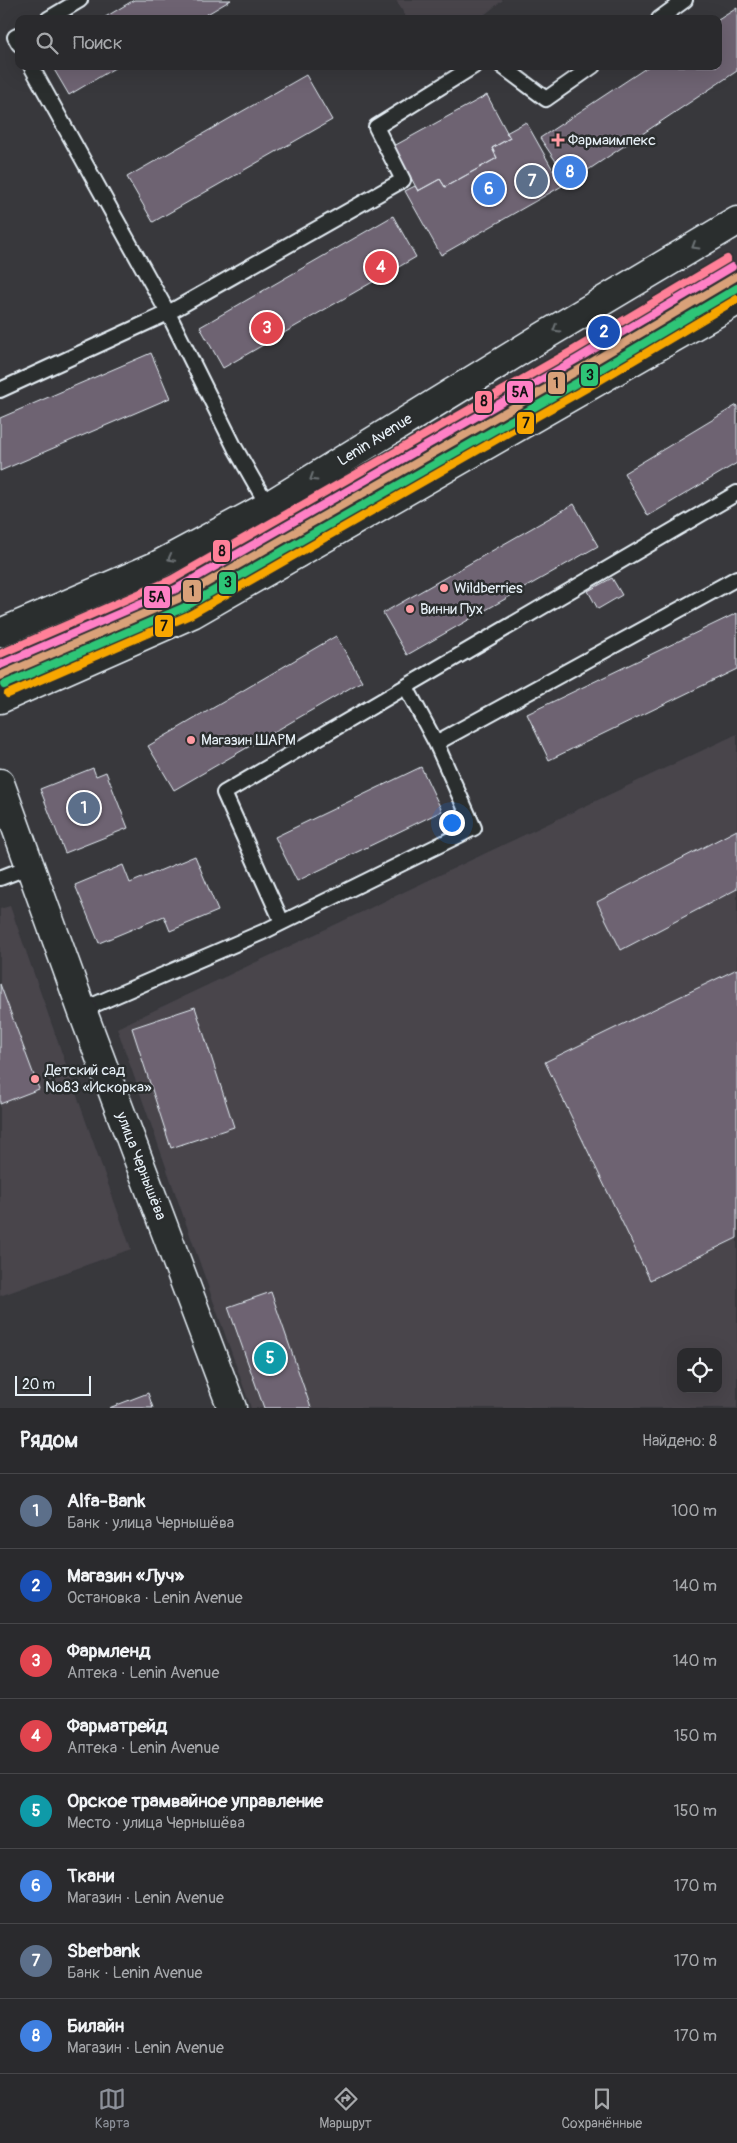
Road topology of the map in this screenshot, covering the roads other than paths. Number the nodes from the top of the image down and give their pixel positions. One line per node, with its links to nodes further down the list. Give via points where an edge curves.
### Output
1 (80, 0): 3 (lane)
2 (685, 0): 4 (lane)
3 (55, 15)
4 (664, 15)
5 (33, 70): 11 (lane)
6 (468, 70): 11 (lane, via 376,127 403,180)
7 (507, 70): 8 (lane, via 546,99)
8 (587, 70)
9 (737, 221): 14 (main road, Lenin Avenue, one-way to 14)
10 (737, 301): 15 (main road)
11 (168, 313): 12 (lane); 14 (lane, via 235,448)
12 (0, 390)
13 (737, 493): 18 (lane)
14 (268, 506): 15 (main road); 17 (main road, Lenin Avenue, one-way to 17, via 158,565)
15 (296, 554): 19 (main road, via 192,614)
16 (737, 578): 20 (lane)
17 (0, 633)
18 (406, 687): 20 (lane); 24 (lane, via 224,793)
19 (0, 699)
20 (436, 743): 24 (lane, via 474,828)
21 (0, 783): 22 (main road, улица Чернышёва)
22 (31, 866): 23 (lane); 25 (main road, улица Чернышёва)
23 (0, 878)
24 (282, 922): 25 (lane)
25 (82, 1010): 26 (main road, улица Чернышёва)
26 (232, 1408)

